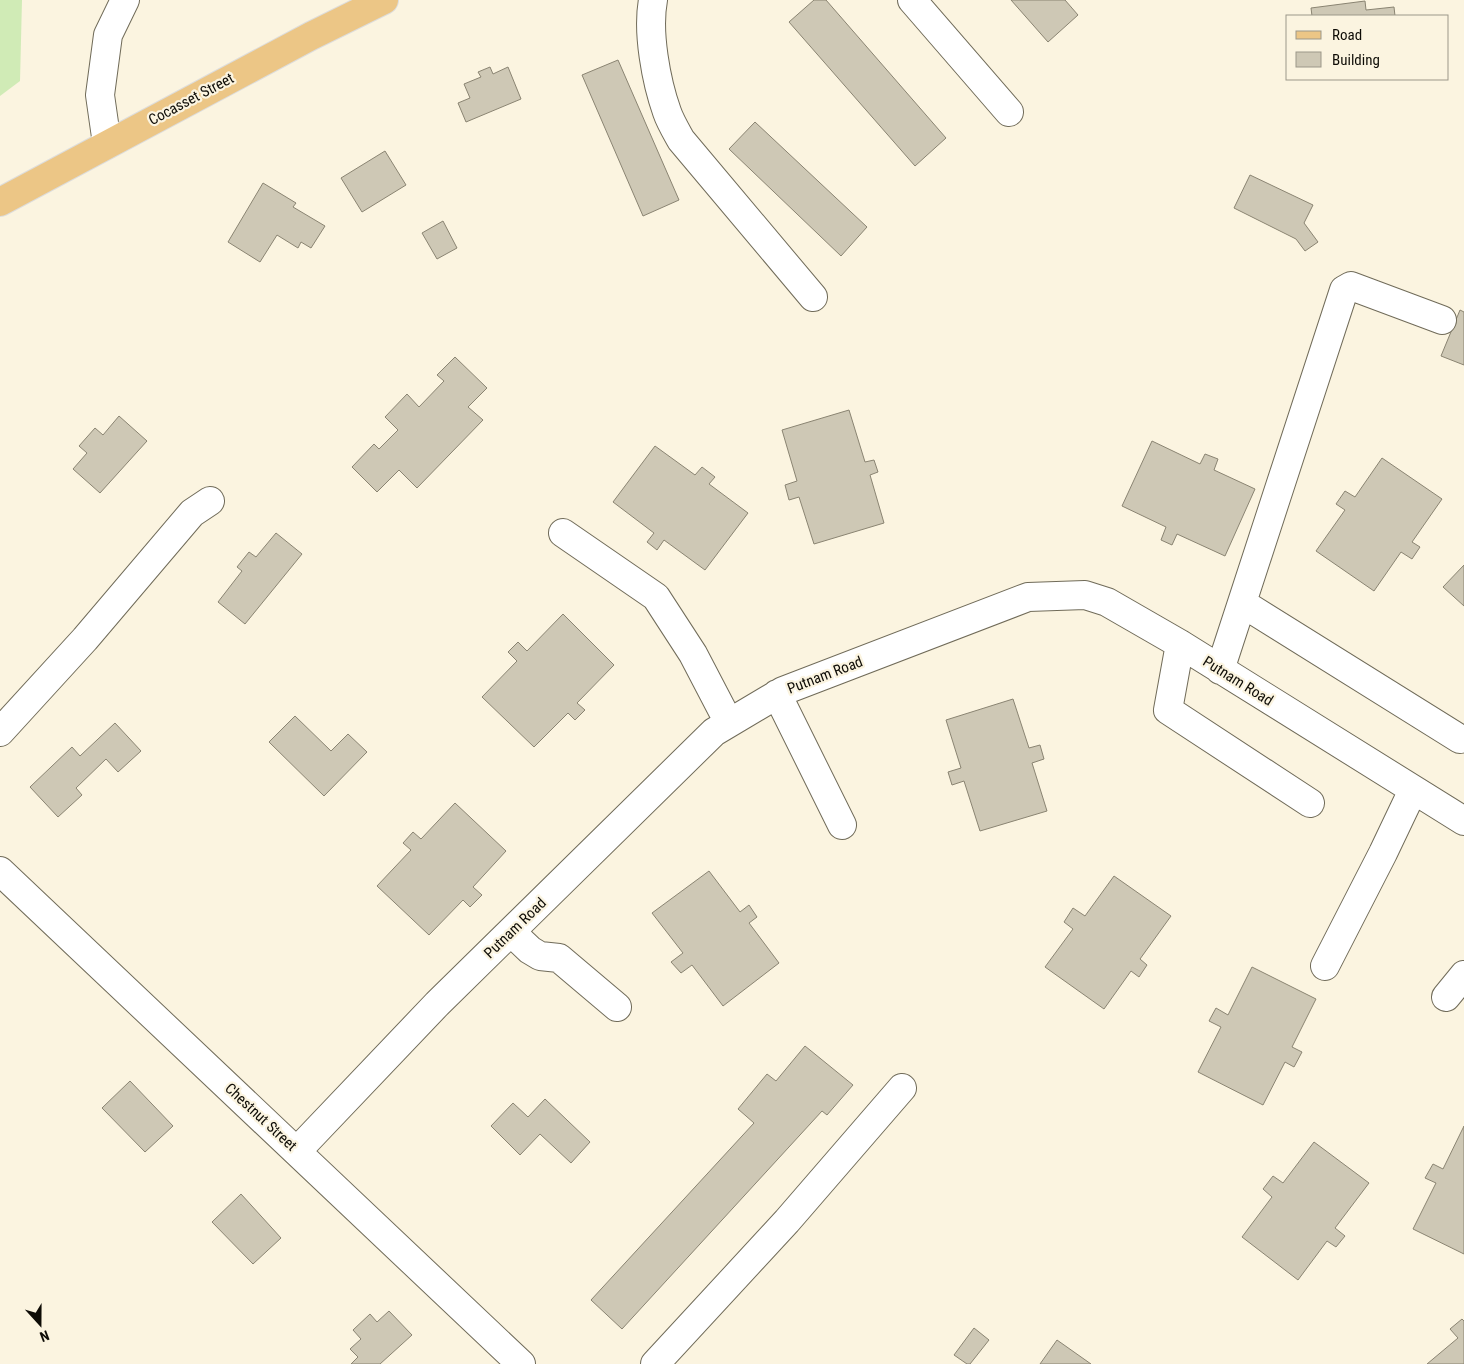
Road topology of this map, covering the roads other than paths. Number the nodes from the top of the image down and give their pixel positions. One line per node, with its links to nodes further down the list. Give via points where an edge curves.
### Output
1 (125, 0): 6 (street, via 108,35 100,95)
2 (384, 0): 6 (main road, Cocasset Street)
3 (654, 0): 8 (street, via 652,37 658,81 667,114 681,140)
4 (912, 0): 5 (street)
5 (1009, 112)
6 (107, 144): 7 (main road, Cocasset Street)
7 (0, 202)
8 (813, 297)
9 (1442, 320): 12 (street, via 1351,286 1344,290)
10 (210, 501): 17 (street, via 192,513 85,639)
11 (563, 533): 16 (street, via 656,597 693,654)
12 (1242, 603): 14 (street); 18 (street)
13 (1180, 644): 14 (street, Putnam Road); 15 (street, Putnam Road, via 1107,602 1085,595 1028,596); 20 (street, via 1168,710)
14 (1220, 670): 19 (street, Putnam Road)
15 (777, 694): 16 (street, Putnam Road); 22 (street)
16 (729, 723): 24 (street, Putnam Road, via 714,732)
17 (0, 732)
18 (1460, 739)
19 (1413, 790): 21 (street, Putnam Road); 25 (street)
20 (1310, 803)
21 (1464, 821)
22 (842, 825)
23 (0, 871): 30 (street, Chestnut Street)
24 (511, 932): 28 (street, via 540,956 559,958); 30 (street, Putnam Road)
25 (1325, 966)
26 (1464, 975): 27 (street)
27 (1446, 997)
28 (617, 1007)
29 (902, 1088): 32 (street)
30 (298, 1151): 31 (street, Chestnut Street)
31 (521, 1364)
32 (655, 1364)

